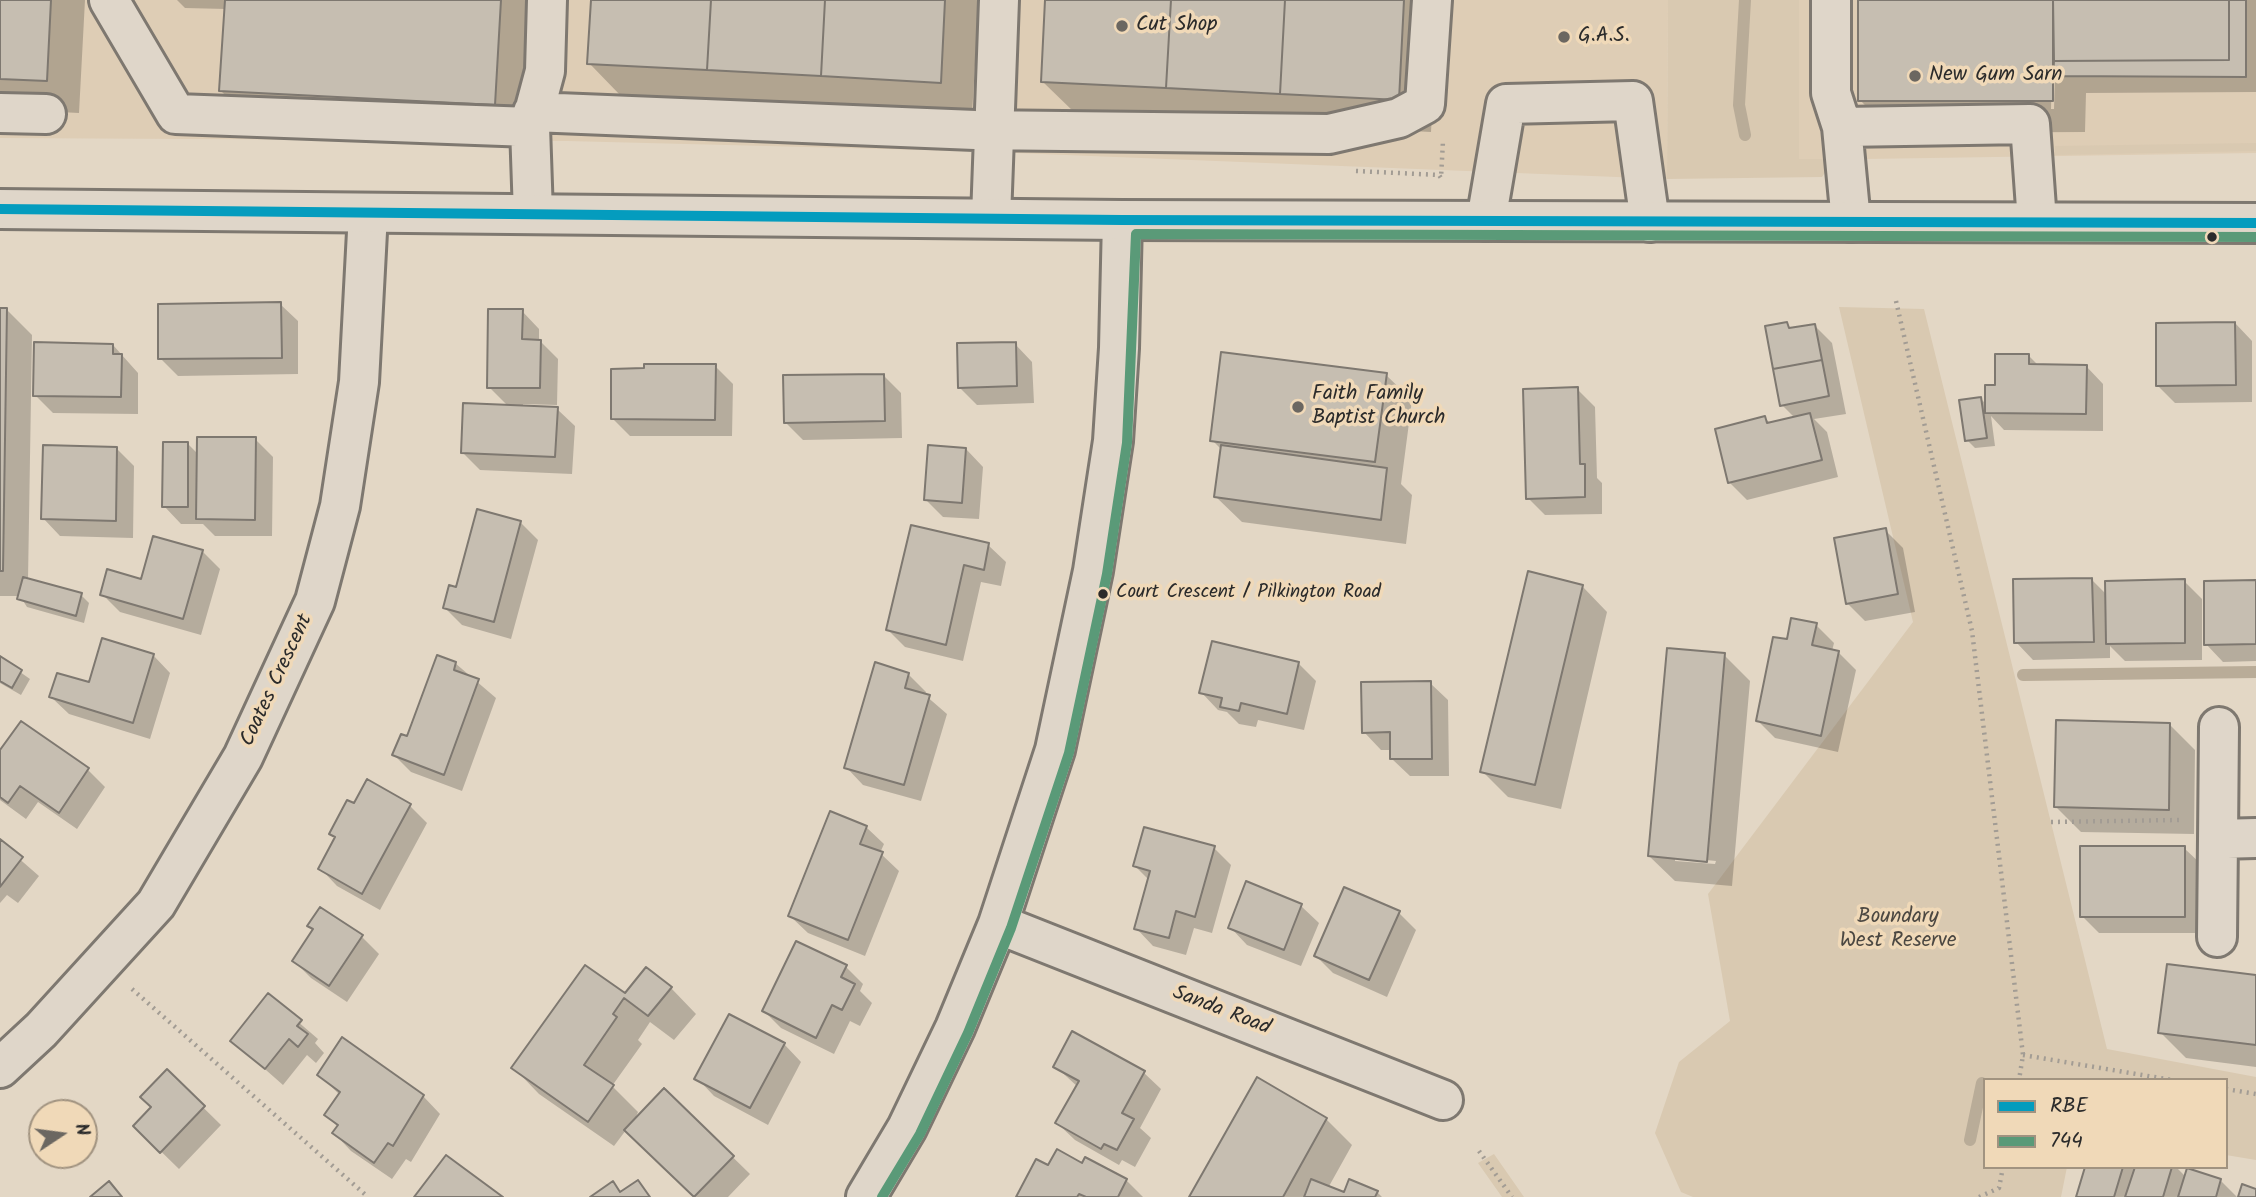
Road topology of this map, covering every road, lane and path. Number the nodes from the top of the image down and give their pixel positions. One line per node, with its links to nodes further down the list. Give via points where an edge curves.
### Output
1 (109, 0): 8 (street, via 176,114)
2 (547, 0): 8 (street, via 545,71)
3 (999, 0): 11 (street)
4 (1432, 0): 11 (street, via 1425,104 1399,118 1329,134)
5 (1832, 0): 9 (street, via 1831,93)
6 (0, 113): 7 (street)
7 (46, 114)
8 (532, 119): 11 (street); 15 (street)
9 (1842, 127): 20 (street); 21 (street, via 2030,124)
10 (1443, 130): 12 (path)
11 (994, 131): 16 (street)
12 (1441, 178)
13 (0, 209): 14 (street)
14 (368, 213): 15 (street); 32 (street, Coates Crescent, via 359,382 340,506 315,601 243,757 156,904 41,1030)
15 (533, 214): 16 (street)
16 (991, 218): 17 (street)
17 (1122, 220): 18 (street); 28 (street, via 1115,414 1093,570 1055,750)
18 (1486, 221): 19 (street); 19 (street, via 1506,104 1633,101)
19 (1650, 222): 20 (street)
20 (1851, 222): 21 (street)
21 (2037, 222): 22 (street)
22 (2256, 223)
23 (1896, 301): 31 (path, via 1972,631)
24 (2219, 727): 27 (street)
25 (2051, 822): 27 (path, via 2198,820)
26 (2256, 838): 27 (street)
27 (2218, 839): 29 (street)
28 (998, 924): 37 (street, Sanda Road); 41 (street, via 919,1103)
29 (2217, 937)
30 (128, 985): 40 (path)
31 (2023, 1055): 33 (path); 34 (path)
32 (0, 1068)
33 (2019, 1078)
34 (2160, 1078)
35 (2228, 1089): 36 (path)
36 (2256, 1094)
37 (1443, 1100)
38 (1479, 1151): 42 (path)
39 (2003, 1169): 43 (path, via 1999,1188)
40 (368, 1197)
41 (866, 1197)
42 (1513, 1197)
43 (1979, 1197)

